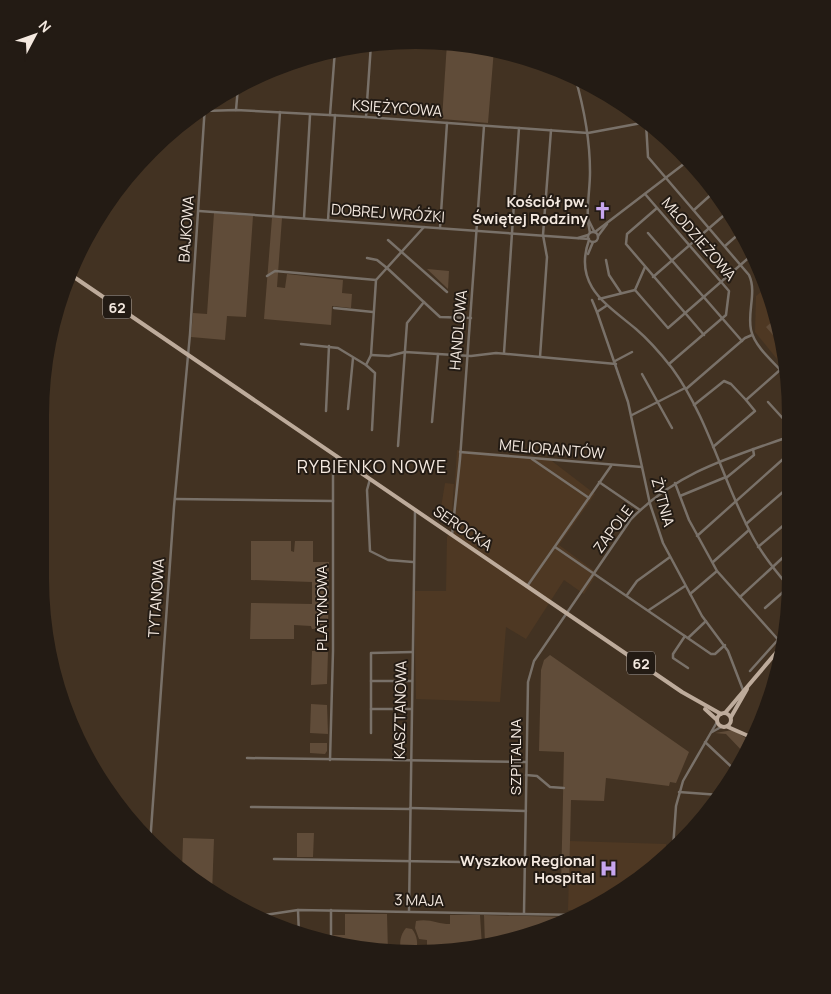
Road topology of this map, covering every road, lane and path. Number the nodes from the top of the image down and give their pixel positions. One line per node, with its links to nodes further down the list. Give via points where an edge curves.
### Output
1 (371, 52): 12 (street)
2 (334, 58): 9 (street)
3 (577, 87): 19 (street)
4 (237, 95): 5 (street)
5 (236, 110): 6 (street, KSIĘŻYCOWA); 7 (street, KSIĘŻYCOWA)
6 (212, 111)
7 (280, 112): 8 (street, KSIĘŻYCOWA); 28 (street)
8 (310, 114): 9 (street, KSIĘŻYCOWA); 30 (street)
9 (330, 115): 10 (street, KSIĘŻYCOWA)
10 (335, 115): 12 (street, KSIĘŻYCOWA); 31 (street)
11 (204, 117): 27 (street, BAJKOWA)
12 (366, 117): 13 (street, KSIĘŻYCOWA)
13 (447, 123): 15 (street, KSIĘŻYCOWA); 34 (street)
14 (637, 124): 19 (street, KSIĘŻYCOWA)
15 (484, 126): 16 (street, KSIĘŻYCOWA); 36 (street, HANDLOWA)
16 (519, 128): 17 (street, KSIĘŻYCOWA); 37 (street)
17 (551, 130): 19 (street, KSIĘŻYCOWA); 39 (street)
18 (647, 131): 21 (street, via 648,157)
19 (588, 133): 40 (street, via 587,214)
20 (683, 165): 21 (street)
21 (666, 178): 23 (street); 26 (street)
22 (641, 191): 23 (street, MŁODZIEŻOWA)
23 (645, 194): 25 (street, MŁODZIEŻOWA); 32 (street)
24 (709, 196): 26 (street)
25 (657, 208): 44 (street, MŁODZIEŻOWA); 52 (street, via 626,238 627,246)
26 (694, 210): 35 (street)
27 (199, 211): 28 (street, DOBREJ WRÓŻKI); 80 (street, BAJKOWA)
28 (273, 216): 30 (street, DOBREJ WRÓŻKI)
29 (723, 216): 35 (street)
30 (304, 218): 31 (street, DOBREJ WRÓŻKI)
31 (328, 220): 33 (street, DOBREJ WRÓŻKI)
32 (610, 221): 40 (street); 41 (street)
33 (424, 226): 34 (street, DOBREJ WRÓŻKI); 46 (street)
34 (440, 228): 36 (street, DOBREJ WRÓŻKI)
35 (709, 228): 44 (street); 45 (street)
36 (477, 229): 37 (street, DOBREJ WRÓŻKI); 71 (street, HANDLOWA)
37 (512, 232): 39 (street, DOBREJ WRÓŻKI); 82 (street)
38 (648, 233): 50 (street)
39 (543, 235): 40 (street, DOBREJ WRÓŻKI); 85 (street, via 548,256)
40 (591, 236): 41 (street); 41 (street, via 597,240); 63 (street, via 588,278)
41 (598, 236)
42 (736, 237): 45 (street)
43 (388, 240): 46 (street)
44 (690, 245): 50 (street); 58 (street, MŁODZIEŻOWA)
45 (725, 246): 51 (street)
46 (402, 250): 53 (street); 60 (street)
47 (367, 258): 53 (street, via 377,260)
48 (747, 259): 51 (street)
49 (606, 260): 61 (street, via 609,275)
50 (671, 261): 55 (street); 62 (street)
51 (741, 264): 58 (street); 74 (street, via 752,282)
52 (645, 267): 55 (street); 59 (street)
53 (387, 268): 57 (street); 65 (street)
54 (267, 276): 57 (street, via 275,271)
55 (653, 277): 70 (street)
56 (76, 278): 80 (main road, 62)
57 (376, 280): 68 (street)
58 (721, 281): 62 (street); 72 (street, MŁODZIEŻOWA, via 729,292 728,312)
59 (635, 290): 61 (street); 70 (street, via 668,328)
60 (447, 292)
61 (621, 293): 63 (street)
62 (703, 298): 70 (street); 72 (street)
63 (599, 299): 66 (street)
64 (592, 300): 69 (street, ŻYTNIA)
65 (424, 302): 71 (street, via 440,317); 78 (street, via 409,319)
66 (606, 306): 69 (street); 89 (street, via 640,332)
67 (334, 308): 68 (street)
68 (373, 312): 83 (street)
69 (597, 312): 87 (street, ŻYTNIA)
70 (686, 313): 73 (street)
71 (471, 318): 84 (street, HANDLOWA)
72 (722, 319): 73 (street); 75 (street)
73 (704, 335): 89 (street)
74 (752, 335): 75 (street); 90 (street)
75 (742, 341): 93 (street)
76 (301, 344): 77 (street)
77 (329, 346): 86 (street); 99 (street)
78 (405, 352): 81 (street); 83 (street, via 389,356); 106 (street)
79 (632, 352): 87 (street)
80 (186, 354): 110 (main road, SEROCKA / 62); 123 (street, TYTANOWA)
81 (438, 354): 84 (street); 102 (street)
82 (504, 354): 84 (street); 85 (street)
83 (371, 355): 88 (street)
84 (467, 356): 109 (street, HANDLOWA)
85 (540, 357): 87 (street)
86 (353, 358): 88 (street); 98 (street)
87 (616, 362): 100 (street, ŻYTNIA)
88 (366, 365): 104 (street, via 376,376)
89 (669, 365): 93 (street)
90 (779, 369)
91 (779, 371): 94 (street)
92 (642, 374): 96 (street)
93 (685, 389): 96 (street); 97 (street)
94 (746, 400): 97 (street, via 724,381); 107 (street, via 755,412)
95 (768, 402): 101 (street)
96 (658, 403): 100 (street); 103 (street)
97 (694, 405): 107 (street)
98 (348, 408)
99 (326, 411)
100 (632, 415): 115 (street, ŻYTNIA)
101 (782, 417)
102 (432, 422)
103 (672, 428)
104 (372, 430)
105 (782, 440): 108 (street, ZAPOLE)
106 (398, 446)
107 (713, 447): 113 (street)
108 (753, 449): 113 (street, ZAPOLE); 116 (street, via 754,455)
109 (460, 452): 111 (street, MELIORANTÓW); 132 (street, HANDLOWA)
110 (337, 456): 117 (main road, SEROCKA / 62); 124 (street, PLATYNOWA, via 333,466)
111 (532, 458): 114 (street, MELIORANTÓW); 122 (street)
112 (782, 460): 125 (street)
113 (719, 461): 116 (street); 119 (street, ZAPOLE)
114 (612, 465): 115 (street, MELIORANTÓW); 118 (street)
115 (642, 467): 126 (street, ŻYTNIA)
116 (726, 478): 121 (street); 125 (street)
117 (370, 479): 127 (main road, SEROCKA / 62); 138 (street, via 367,490 370,551 388,560)
118 (599, 482): 122 (street); 128 (street)
119 (675, 483): 121 (street); 126 (street, ZAPOLE)
120 (782, 493): 129 (street)
121 (680, 496): 133 (street)
122 (589, 498): 134 (street)
123 (175, 499): 124 (street); 190 (street, TYTANOWA)
124 (333, 501): 179 (street, PLATYNOWA)
125 (736, 501): 129 (street); 133 (street)
126 (650, 502): 128 (street, ZAPOLE); 136 (street, ŻYTNIA)
127 (415, 510): 132 (main road, SEROCKA / 62); 138 (street, KASZTANOWA)
128 (640, 510): 142 (street, ZAPOLE)
129 (746, 524): 131 (street)
130 (782, 526): 135 (street)
131 (749, 530): 135 (street); 139 (street)
132 (452, 535): 144 (main road, SEROCKA / 62)
133 (697, 536): 139 (street)
134 (556, 547): 142 (street); 144 (street)
135 (758, 547): 140 (street)
136 (670, 557): 145 (street, ŻYTNIA); 148 (street, via 637,581)
137 (782, 559): 140 (street)
138 (413, 562): 158 (street, KASZTANOWA)
139 (712, 563): 141 (street)
140 (772, 568): 143 (street); 149 (street)
141 (717, 571): 146 (street); 149 (street)
142 (594, 574): 148 (street); 152 (street, ZAPOLE)
143 (782, 579)
144 (528, 585): 152 (main road, SEROCKA / 62)
145 (685, 585): 146 (street, ŻYTNIA); 151 (street)
146 (690, 594): 153 (street, ŻYTNIA)
147 (781, 594): 150 (street)
148 (627, 595): 151 (street)
149 (740, 597): 155 (street)
150 (765, 608)
151 (649, 610): 154 (street)
152 (567, 613): 165 (main road, SEROCKA / 62); 181 (street, SZPITALNA, via 530,670)
153 (706, 621): 154 (street); 157 (street, ŻYTNIA)
154 (687, 637): 157 (street, via 712,654); 160 (street, via 673,654)
155 (777, 639)
156 (776, 642): 161 (street)
157 (725, 645): 164 (street, ŻYTNIA)
158 (412, 652): 162 (street, via 371,653); 163 (street, KASZTANOWA)
159 (774, 657): 164 (main road)
160 (688, 668)
161 (750, 670)
162 (371, 681): 163 (street); 166 (street)
163 (412, 681): 167 (street, KASZTANOWA)
164 (743, 693): 168 (main road); 169 (main road)
165 (692, 698): 168 (main road, SEROCKA / 62); 170 (main road, SEROCKA / 62)
166 (371, 709): 167 (street); 174 (street)
167 (411, 709): 180 (street, KASZTANOWA)
168 (723, 714): 169 (main road, 62); 170 (main road)
169 (731, 720): 172 (main road); 175 (main road, 62)
170 (717, 721): 171 (main road, 62); 173 (street)
171 (722, 727): 172 (main road, 62); 173 (street)
172 (727, 727): 176 (main road, 62)
173 (712, 732): 177 (street)
174 (371, 733)
175 (747, 734)
176 (747, 735)
177 (704, 742): 182 (street); 185 (street)
178 (247, 758): 179 (street)
179 (330, 760): 180 (street)
180 (411, 760): 181 (street); 188 (street, KASZTANOWA)
181 (526, 762): 183 (street, SZPITALNA)
182 (730, 766)
183 (526, 775): 184 (street, via 538,776 550,787); 189 (street, SZPITALNA)
184 (564, 788)
185 (679, 792): 186 (street); 191 (street)
186 (711, 794)
187 (251, 806): 188 (street)
188 (410, 808): 189 (street); 193 (street, KASZTANOWA)
189 (526, 811): 194 (street, SZPITALNA)
190 (151, 832)
191 (674, 839)
192 (274, 859): 193 (street)
193 (410, 861): 194 (street); 197 (street, KASZTANOWA)
194 (526, 863): 198 (street, SZPITALNA)
195 (298, 910): 196 (street, 3 MAJA); 199 (street, 3 MAJA); 201 (street)
196 (331, 910): 197 (street, 3 MAJA); 202 (street)
197 (409, 911): 198 (street, 3 MAJA)
198 (524, 913): 200 (street, 3 MAJA)
199 (269, 914)
200 (563, 914)
201 (299, 926)
202 (331, 935)

